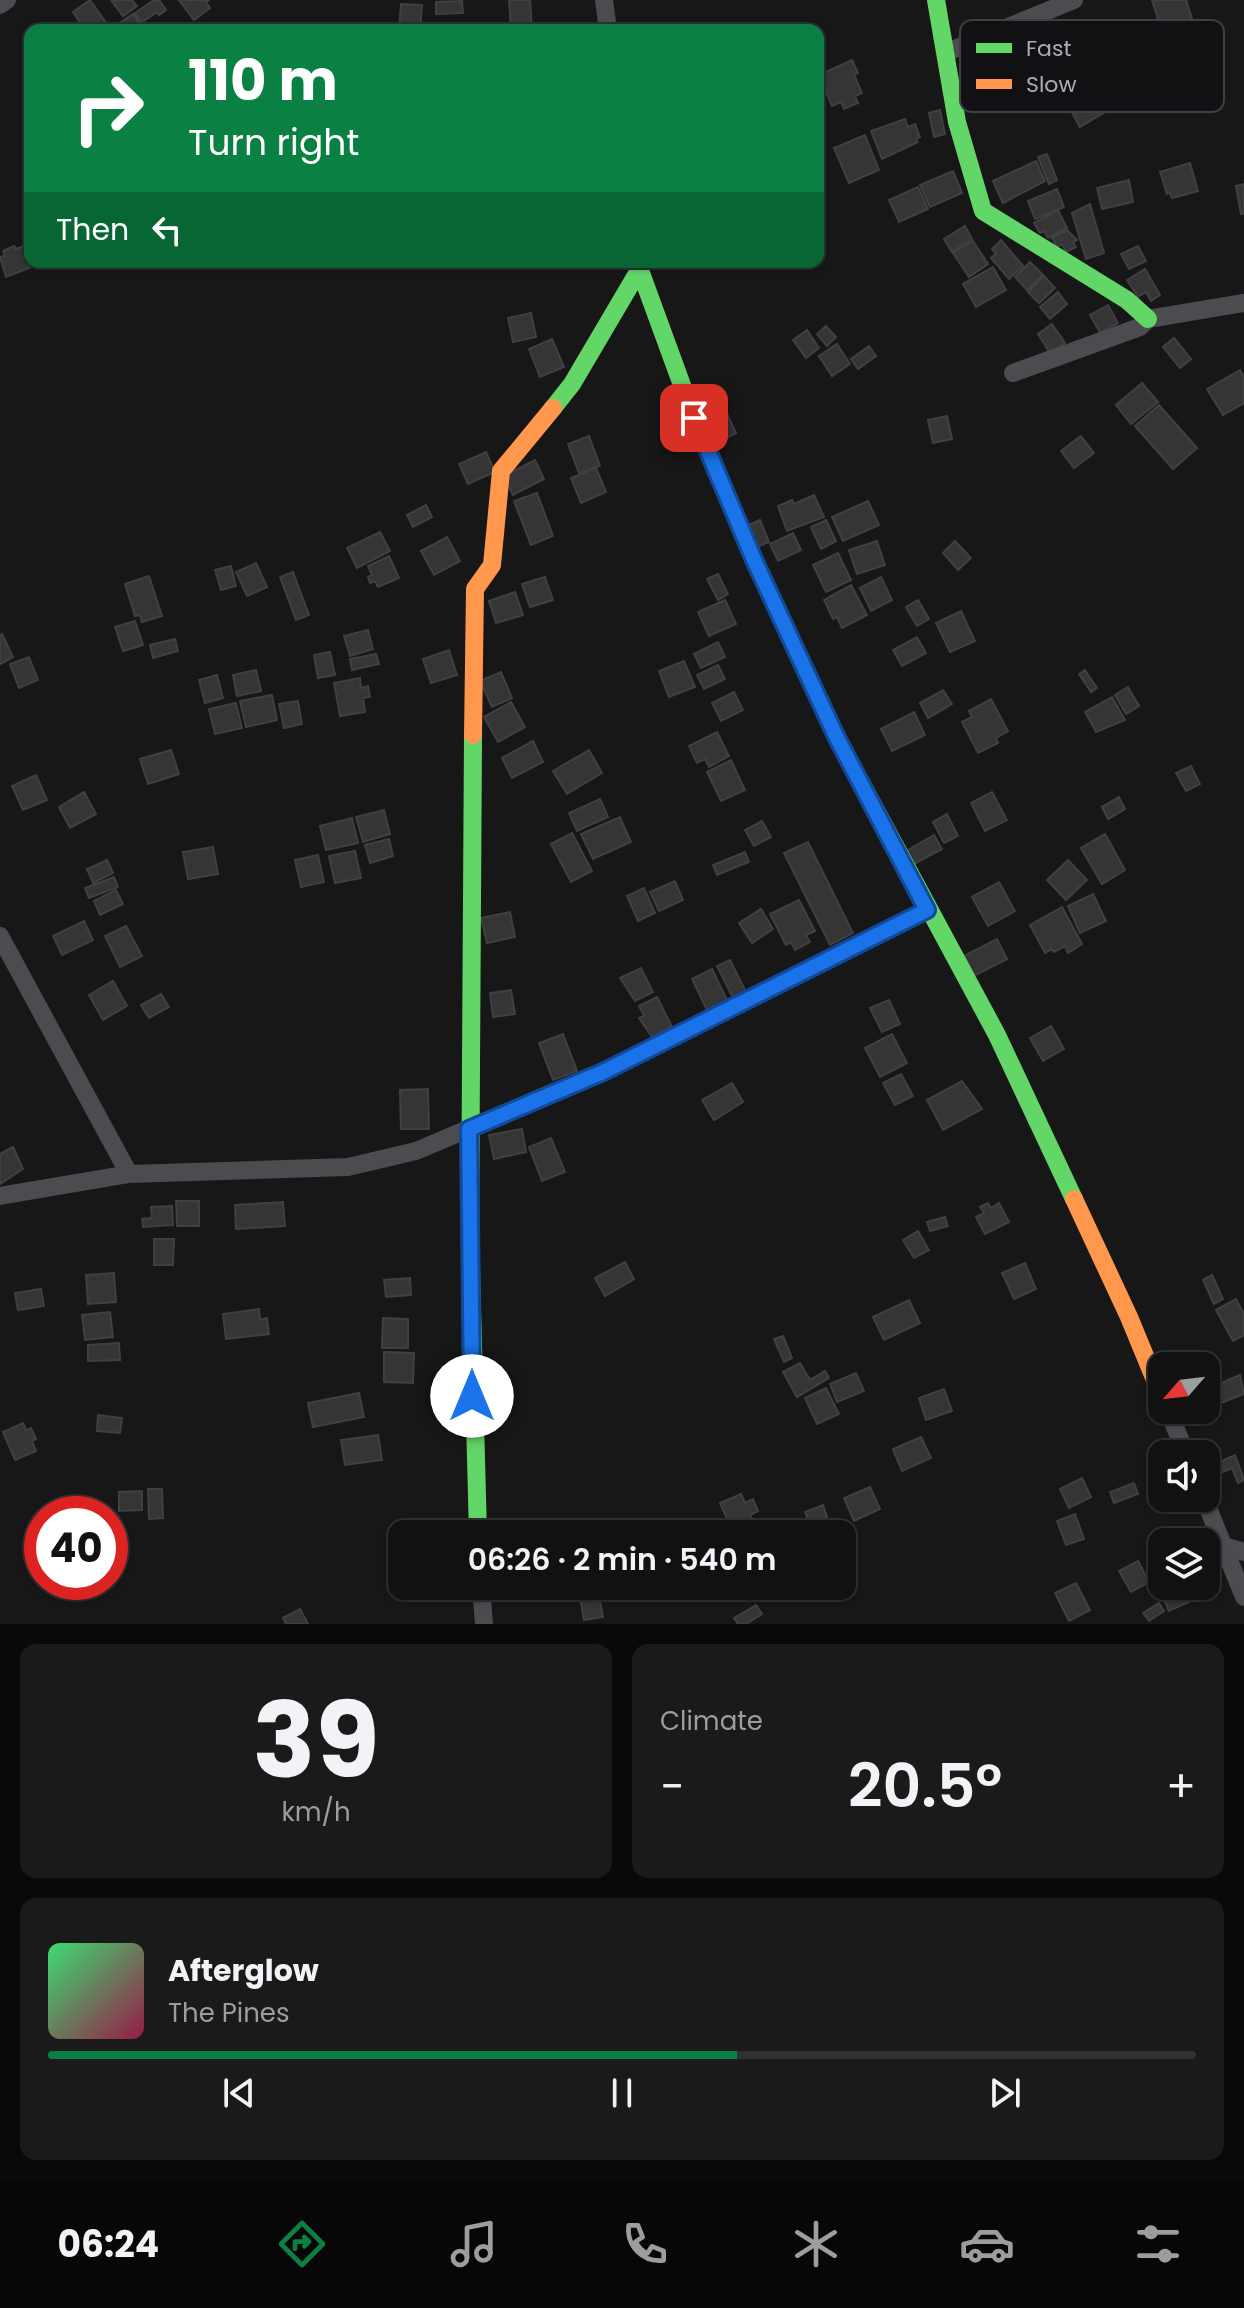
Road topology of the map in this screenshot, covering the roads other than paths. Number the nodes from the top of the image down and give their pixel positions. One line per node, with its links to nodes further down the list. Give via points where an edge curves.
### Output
1 (7, 0): 5 (street)
2 (604, 0): 7 (street)
3 (936, 0): 9 (street)
4 (1074, 0): 6 (street)
5 (0, 5)
6 (1025, 20)
7 (607, 24)
8 (960, 47): 9 (street)
9 (947, 52): 13 (street, via 957,122 983,211 1127,300)
10 (637, 268): 17 (street, via 572,384 501,471 492,565 475,589)
11 (638, 268): 15 (street, via 694,418 762,577 836,736)
12 (1244, 303): 13 (street)
13 (1148, 319): 14 (street, via 1140,327)
14 (1013, 373)
15 (927, 910): 17 (street, via 603,1072); 20 (street, via 997,1035)
16 (0, 936): 18 (street)
17 (469, 1129): 18 (street, via 416,1151 348,1167); 22 (street)
18 (129, 1174): 19 (street)
19 (0, 1196)
20 (1148, 1363)
21 (1210, 1512): 23 (street)
22 (477, 1520)
23 (1224, 1546): 24 (street); 25 (street)
24 (1244, 1552)
25 (1244, 1597)
26 (482, 1600): 27 (street)
27 (484, 1624)

